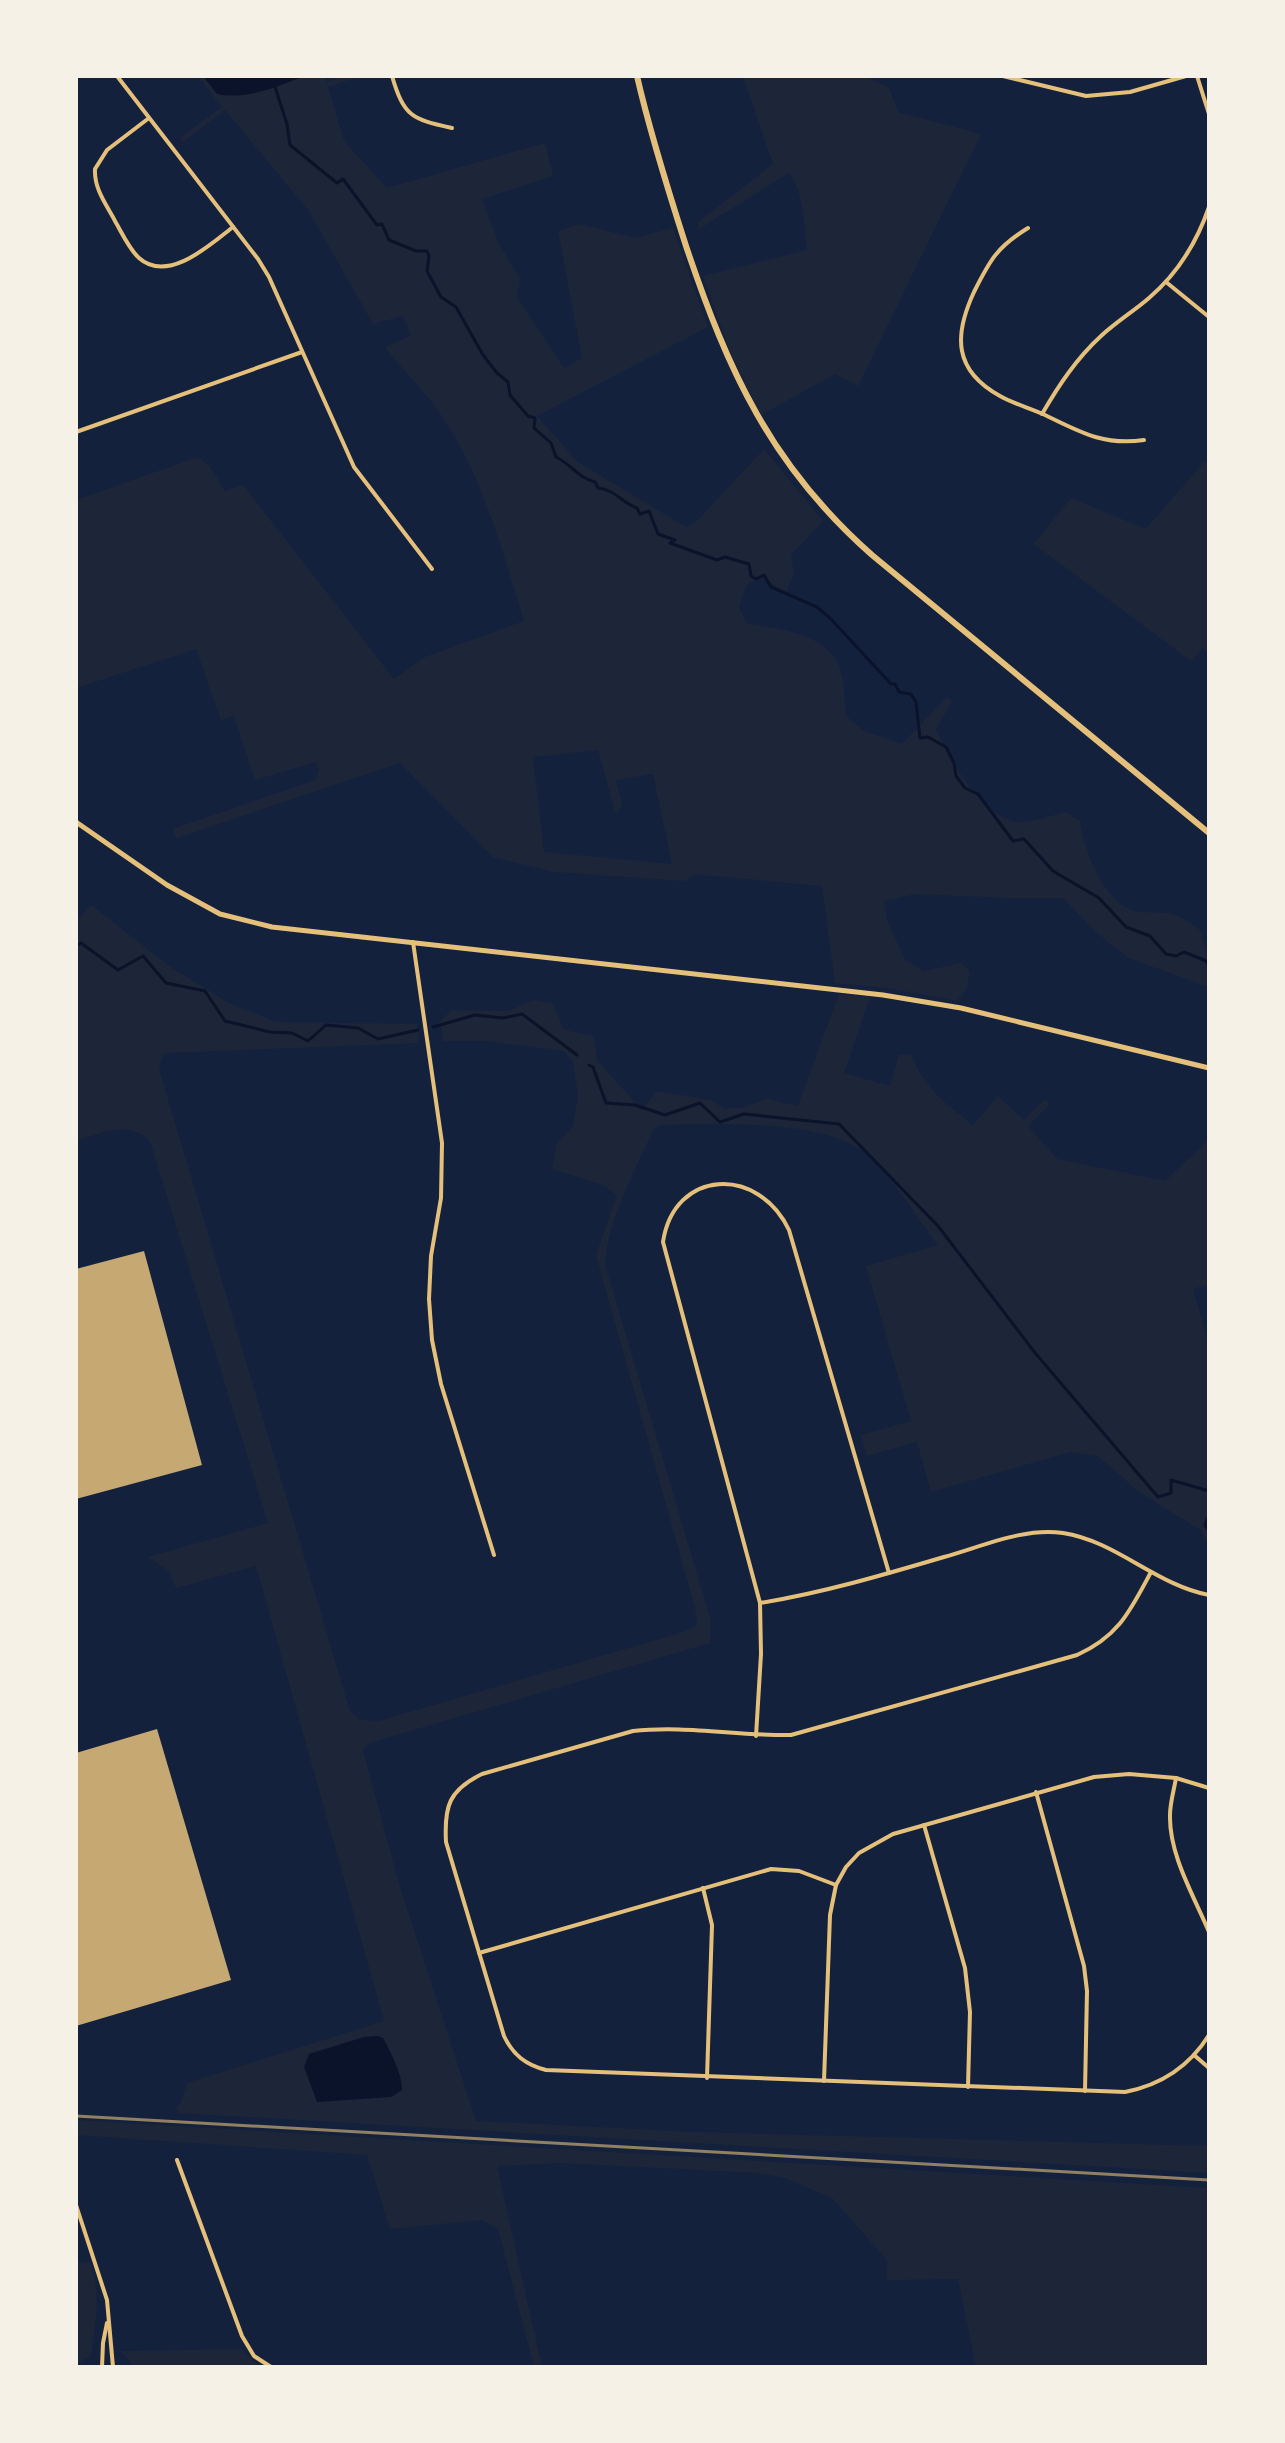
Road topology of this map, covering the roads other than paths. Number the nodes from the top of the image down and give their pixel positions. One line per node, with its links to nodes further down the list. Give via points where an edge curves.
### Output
1 (117, 76): 8 (street)
2 (392, 76): 9 (street, via 407,113)
3 (637, 76): 21 (main road, via 709,313 749,403 790,468 863,547)
4 (1003, 76): 5 (street, via 1086,96 1130,92)
5 (1186, 76)
6 (1197, 76): 7 (street)
7 (1209, 114)
8 (149, 118): 11 (street); 11 (street, via 102,155 95,177 132,250 142,261 171,265)
9 (452, 128)
10 (1209, 207): 13 (street, via 1194,242)
11 (233, 227): 15 (street, via 269,277)
12 (1028, 228): 16 (street, via 990,259 960,327 961,348 981,382)
13 (1166, 282): 14 (street); 16 (street, via 1071,366)
14 (1209, 317)
15 (302, 352): 17 (street); 19 (street, via 362,480)
16 (1042, 414): 18 (street, via 1102,441)
17 (76, 432)
18 (1144, 440)
19 (432, 569)
20 (76, 822): 22 (street, via 167,885 220,914 272,927)
21 (1209, 833)
22 (413, 942): 23 (street, via 883,995 961,1008); 24 (street, via 442,1143 431,1256 432,1340)
23 (1209, 1068)
24 (494, 1555)
25 (1151, 1572): 26 (street, via 1080,1536 1039,1532); 27 (street); 29 (street, via 1108,1639 1077,1655 816,1730)
26 (889, 1573): 28 (street); 28 (street, via 789,1230 770,1200 739,1185 720,1184 680,1203 663,1242)
27 (1209, 1595)
28 (760, 1603): 29 (street)
29 (756, 1736): 37 (street, via 633,1731 482,1774 456,1791 444,1817 446,1842)
30 (1176, 1778): 31 (street); 32 (street, via 1111,1775); 36 (street, via 1171,1832)
31 (1209, 1788)
32 (1036, 1792): 33 (street); 44 (street, via 1084,1966)
33 (924, 1825): 34 (street, via 867,1847); 43 (street, via 969,1990)
34 (836, 1885): 35 (street, via 799,1871 771,1869); 42 (street, via 830,1915)
35 (703, 1888): 37 (street); 41 (street, via 712,1925)
36 (1209, 1932)
37 (479, 1953): 41 (street, via 504,2036 525,2062 546,2070)
38 (1209, 2035): 39 (street)
39 (1194, 2055): 40 (street); 44 (street, via 1172,2075 1140,2089)
40 (1209, 2068)
41 (707, 2078): 42 (street)
42 (824, 2082): 43 (street)
43 (968, 2087): 44 (street)
44 (1085, 2091)
45 (177, 2160): 50 (street, via 242,2336 254,2356)
46 (76, 2205): 47 (street, via 103,2285)
47 (108, 2321): 48 (street); 49 (street)
48 (102, 2367)
49 (113, 2367)
50 (271, 2367)

